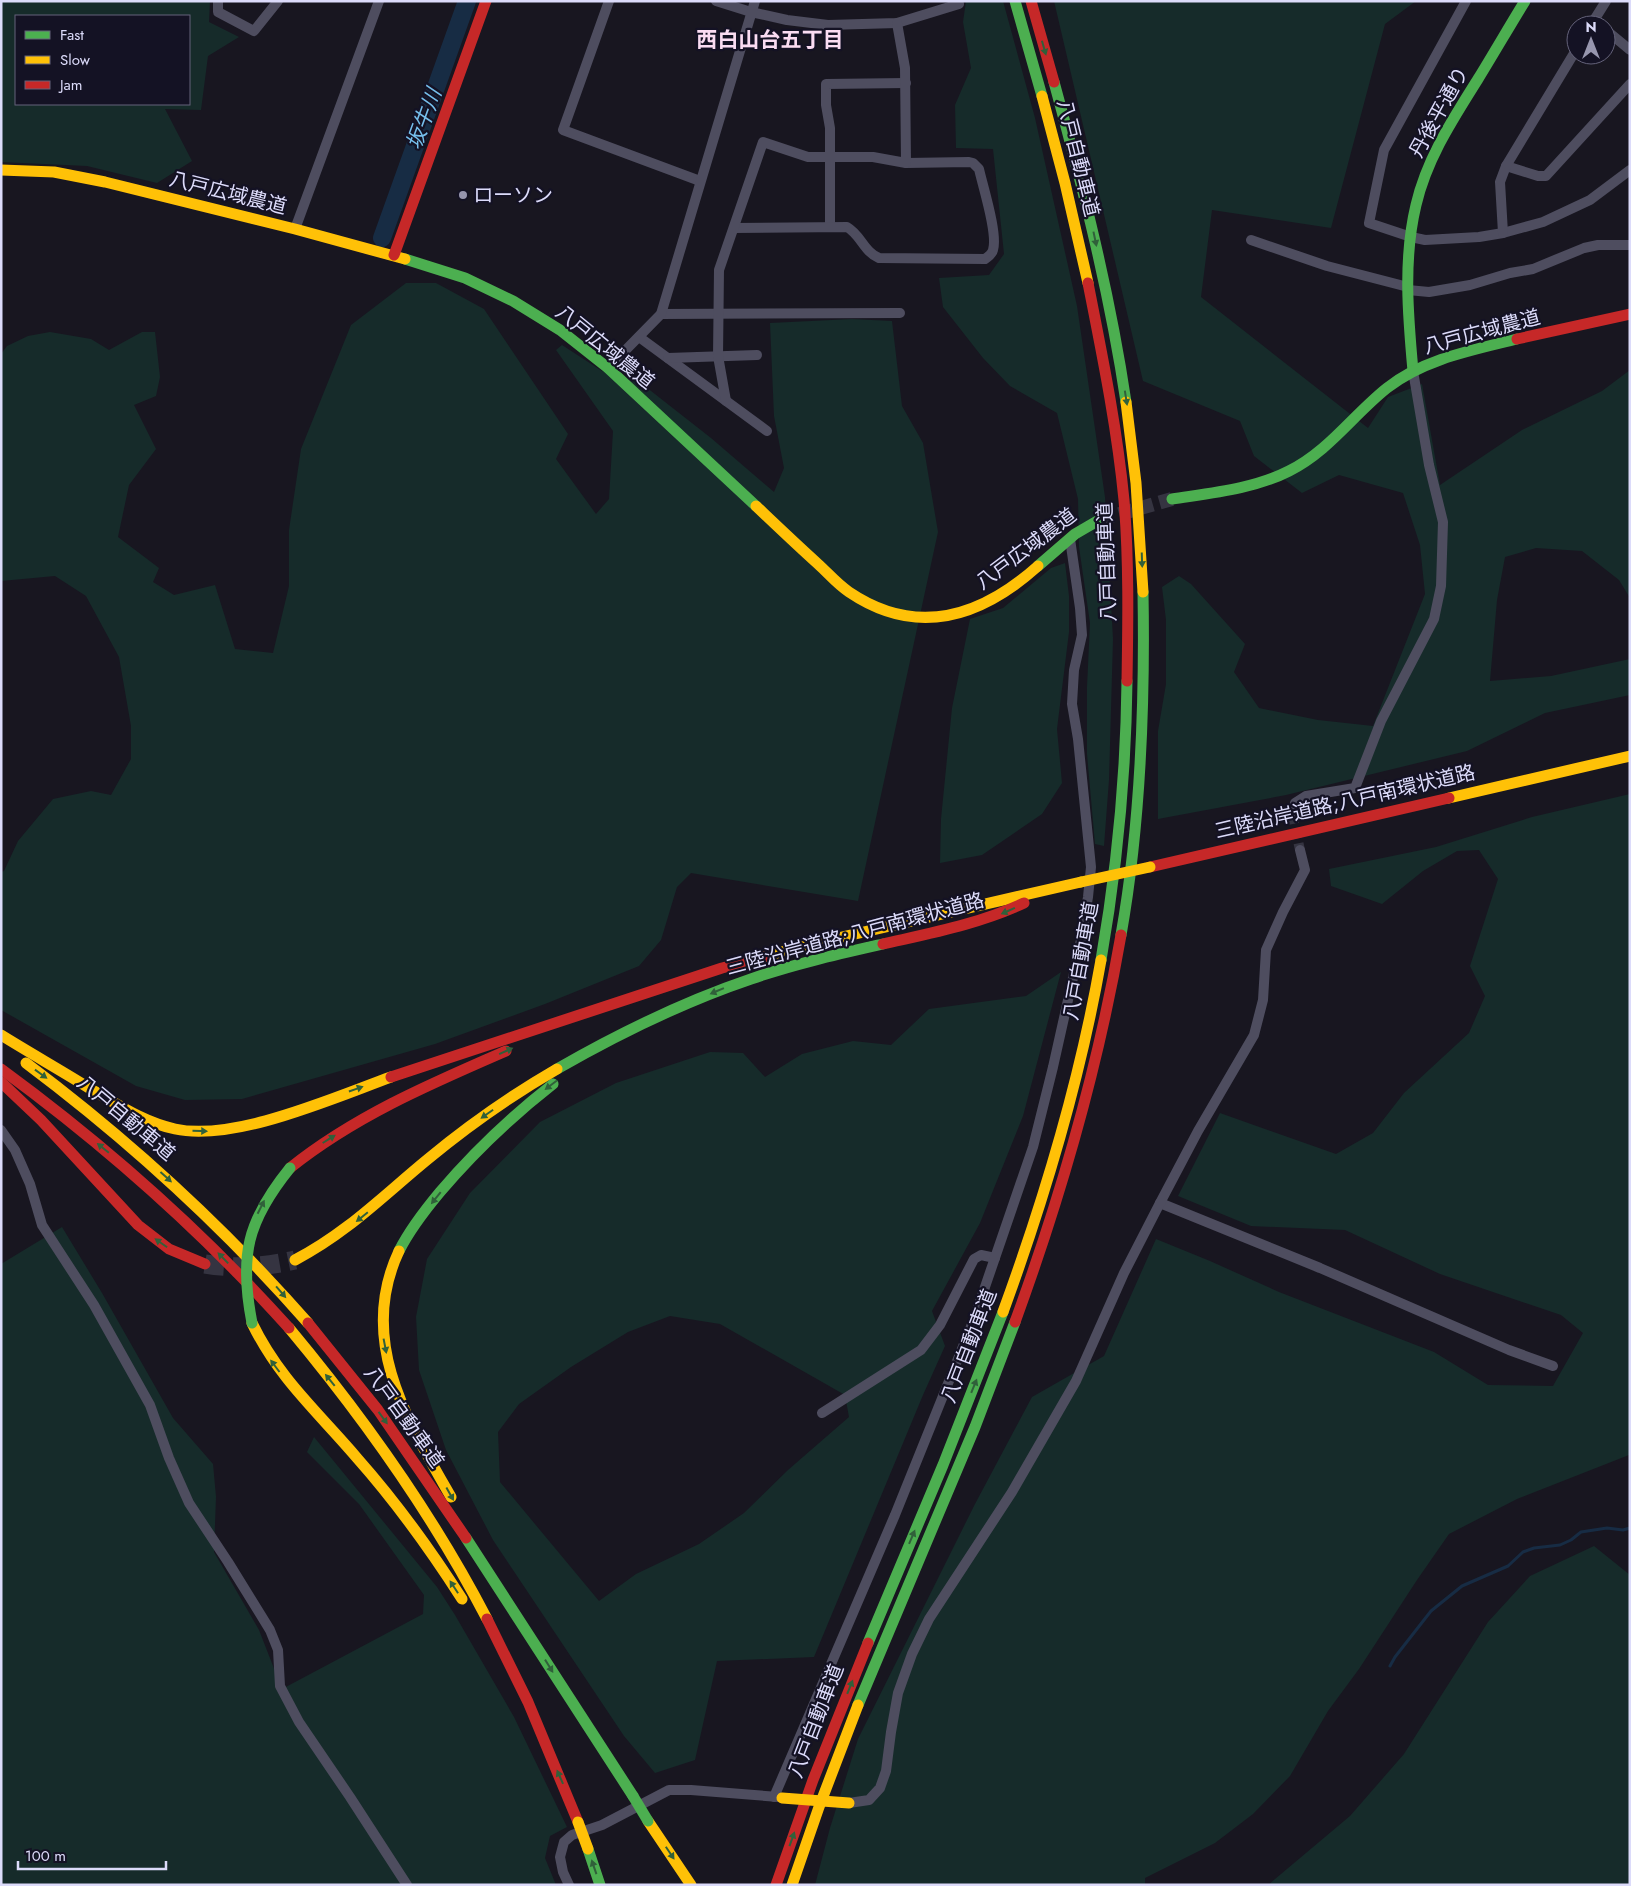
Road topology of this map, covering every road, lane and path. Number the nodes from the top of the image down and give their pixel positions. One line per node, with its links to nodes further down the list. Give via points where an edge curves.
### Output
1 (218, 1): 2 (street, via 218,12 254,31)
2 (278, 1)
3 (379, 1): 30 (street)
4 (486, 1): 35 (main road)
5 (609, 1): 27 (street, via 563,130)
6 (716, 1): 14 (street)
7 (755, 1): 14 (street)
8 (958, 1): 16 (street, via 959,4)
9 (1015, 1): 77 (main road, 八戸自動車道, one-way to 9, via 834,1726 1001,1318 1043,1198 1082,1059 1118,858 1128,710 1124,501 1098,327 1073,214)
10 (1031, 1): 78 (main road, 八戸自動車道, one-way to 78, via 1091,223 1130,422 1140,518 1144,607 1142,722 1132,860 1096,1065 1056,1207 1014,1326 880,1651 826,1787)
11 (1466, 1): 32 (street, via 1384,150 1369,223)
12 (1525, 1): 32 (main road, 丹後平通り, via 1444,132 1428,167)
13 (1606, 1): 15 (street)
14 (750, 12): 16 (street, via 810,24); 27 (street)
15 (1599, 15)
16 (896, 22): 20 (street)
17 (1616, 38): 18 (street)
18 (1630, 50)
19 (1567, 65): 24 (street)
20 (906, 83): 22 (street, via 826,84); 23 (street)
21 (1630, 84): 24 (street, via 1546,176)
22 (830, 157): 23 (street, via 873,157); 28 (street); 29 (street, via 808,157 763,142)
23 (906, 163): 28 (street, via 969,162 979,169 992,226 993,251 989,256 985,259 879,258 872,255 855,232 847,227)
24 (1506, 166): 31 (street, via 1500,182)
25 (1, 170): 30 (main road, 八戸広域農道, via 54,172 105,182)
26 (1630, 170): 31 (street, via 1590,200 1544,222)
27 (700, 181): 38 (street)
28 (830, 227): 29 (street)
29 (734, 228): 39 (street, via 719,270)
30 (295, 229): 35 (main road, 八戸広域農道)
31 (1503, 234): 32 (street, via 1425,240)
32 (1411, 237): 36 (main road, 丹後平通り)
33 (1250, 240): 36 (street)
34 (1630, 245): 36 (street, via 1584,248 1533,269 1510,272 1470,285 1429,292)
35 (394, 255): 45 (main road, 八戸広域農道, via 465,278 513,301 560,330)
36 (1408, 288): 46 (main road, 丹後平通り)
37 (900, 313): 39 (street)
38 (661, 314): 39 (street); 41 (street)
39 (718, 314): 43 (street)
40 (1630, 314): 46 (main road, 八戸広域農道, via 1503,342)
41 (639, 337): 44 (street); 45 (street)
42 (757, 355): 43 (street)
43 (718, 356): 44 (street); 47 (street)
44 (668, 358): 47 (street)
45 (608, 368): 51 (main road, 八戸広域農道, via 848,591 884,611 909,618 935,619 985,604 1012,588)
46 (1413, 371): 49 (main road, 八戸広域農道, via 1388,386 1322,450 1299,467 1274,479 1232,490); 53 (street, via 1429,465 1443,522 1441,586 1434,619 1381,721 1355,788 1306,796 1295,803)
47 (726, 401): 48 (street)
48 (767, 431)
49 (1172, 499)
50 (1099, 520): 51 (main road, 八戸広域農道, via 1083,527)
51 (1070, 539): 64 (street, via 1082,635 1074,670 1072,704 1090,852 1088,897 1079,951 1033,1147)
52 (1630, 756): 55 (main road, 三陸沿岸道路;八戸南環状道路, bridge)
53 (1292, 814)
54 (1300, 850): 63 (street, via 1306,870 1266,950 1263,1000 1254,1035)
55 (1069, 885): 56 (main road, 三陸沿岸道路;八戸南環状道路, via 761,957); 57 (main road, 三陸沿岸道路;八戸南環状道路, one-way to 57, via 981,922 762,975)
56 (654, 991): 58 (main road, one-way to 56, via 136,1116 174,1129 216,1131 278,1117); 70 (main road, one-way to 56, bridge, via 476,1621 420,1537 372,1474 284,1378 270,1358 252,1323 245,1274 248,1247 265,1200 290,1168 329,1138 390,1105 532,1039)
57 (651, 1021): 65 (main road, one-way to 65, via 581,1055 509,1098 444,1145 346,1230); 69 (main road, one-way to 69, via 582,1062 495,1131 452,1178 412,1230 398,1252 384,1292 383,1336 395,1384 445,1486)
58 (1, 1035)
59 (1, 1045): 69 (main road, 八戸自動車道, one-way to 69, via 67,1093 160,1171 232,1238 349,1372)
60 (1, 1069): 70 (main road, 八戸自動車道, one-way to 60, via 518,1680 469,1586 406,1484 310,1356 260,1296 171,1206 80,1129)
61 (1, 1082): 66 (main road, one-way to 61, via 169,1249 138,1225 41,1120)
62 (1, 1130): 73 (street, via 15,1150 30,1184 42,1225 94,1305 150,1405 189,1503 270,1630 278,1650 280,1686 298,1722)
63 (1160, 1203): 67 (street); 72 (street, via 1124,1273 1076,1381 1012,1492 930,1619 912,1654 898,1693 886,1771 880,1788 869,1800)
64 (995, 1258): 68 (street, via 982,1254 974,1259 940,1325 920,1350); 71 (street, via 974,1319)
65 (295, 1260)
66 (205, 1264)
67 (1553, 1366)
68 (822, 1413)
69 (523, 1624): 76 (main road, 八戸自動車道, one-way to 76, bridge)
70 (541, 1734): 75 (main road, 八戸自動車道, one-way to 70, bridge)
71 (778, 1797): 72 (main road, bridge); 74 (street, via 669,1790 602,1825 572,1835 564,1842 560,1857)
72 (849, 1803)
73 (408, 1885)
74 (569, 1885)
75 (600, 1885)
76 (691, 1885)
77 (776, 1885)
78 (792, 1885)

